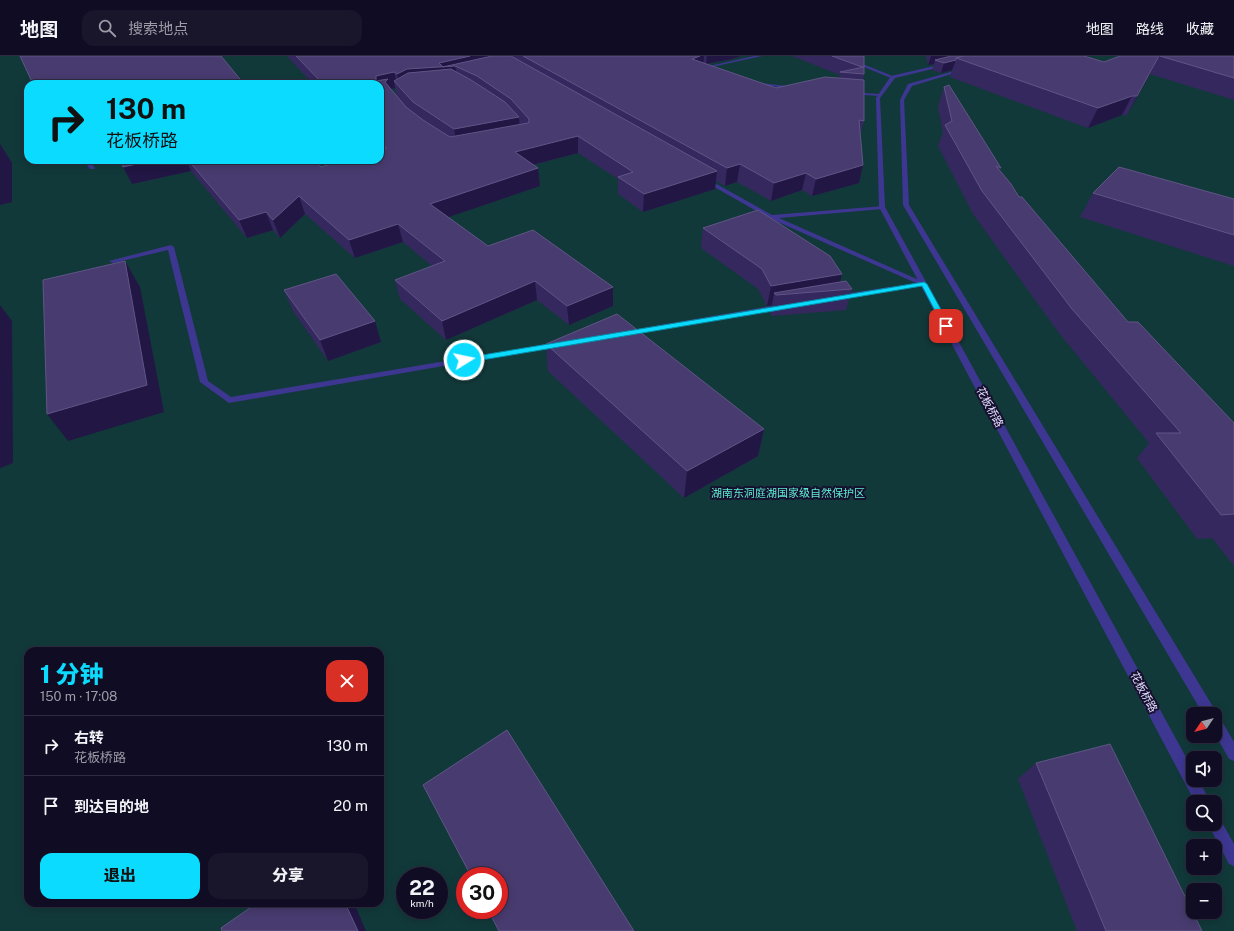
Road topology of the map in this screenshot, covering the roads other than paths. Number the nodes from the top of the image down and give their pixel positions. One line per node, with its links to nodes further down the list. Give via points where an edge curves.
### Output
1 (760, 56): 5 (street)
2 (839, 56): 8 (street)
3 (957, 62): 8 (street)
4 (701, 65): 5 (street)
5 (707, 67): 7 (street)
6 (970, 68): 24 (street, via 910,85 902,100 906,205)
7 (718, 72)
8 (893, 77): 12 (street)
9 (748, 81): 10 (street, via 755,84)
10 (799, 88)
11 (843, 93): 12 (street)
12 (880, 96): 16 (street, 花板桥路, via 878,98)
13 (89, 164): 14 (street)
14 (92, 168)
15 (696, 174): 17 (street)
16 (882, 207): 17 (street); 19 (street, 花板桥路)
17 (771, 217): 19 (street)
18 (113, 262): 23 (street, via 171,247 204,382 229,400)
19 (924, 284): 20 (street); 27 (street, 花板桥路)
20 (831, 298)
21 (792, 305): 22 (street)
22 (620, 334)
23 (565, 343)
24 (1206, 707)
25 (1222, 734): 26 (street)
26 (1234, 754)
27 (1199, 795)
28 (1219, 831): 29 (street)
29 (1234, 859)

